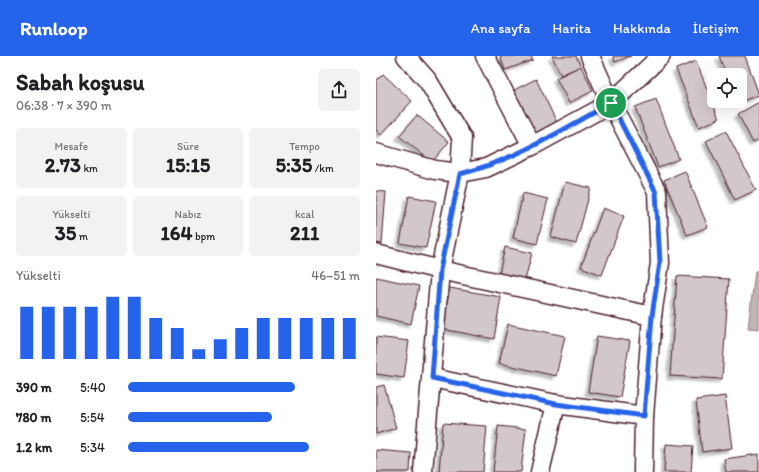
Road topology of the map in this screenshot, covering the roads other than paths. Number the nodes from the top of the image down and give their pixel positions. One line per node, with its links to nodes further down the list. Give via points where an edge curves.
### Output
1 (406, 56): 8 (street, via 428,81 462,138)
2 (485, 56): 6 (street)
3 (590, 56): 5 (street)
4 (661, 56): 5 (street)
5 (611, 103): 6 (street); 11 (street, via 656,192 660,262)
6 (532, 146): 8 (street, via 486,168)
7 (376, 153): 8 (street, via 435,170)
8 (460, 174): 10 (street)
9 (376, 254): 10 (street)
10 (440, 270): 11 (street); 12 (street)
11 (652, 316): 14 (street)
12 (432, 378): 13 (street); 15 (street)
13 (556, 404): 14 (street); 16 (street)
14 (644, 416): 17 (street)
15 (423, 472)
16 (540, 472)
17 (643, 472)

